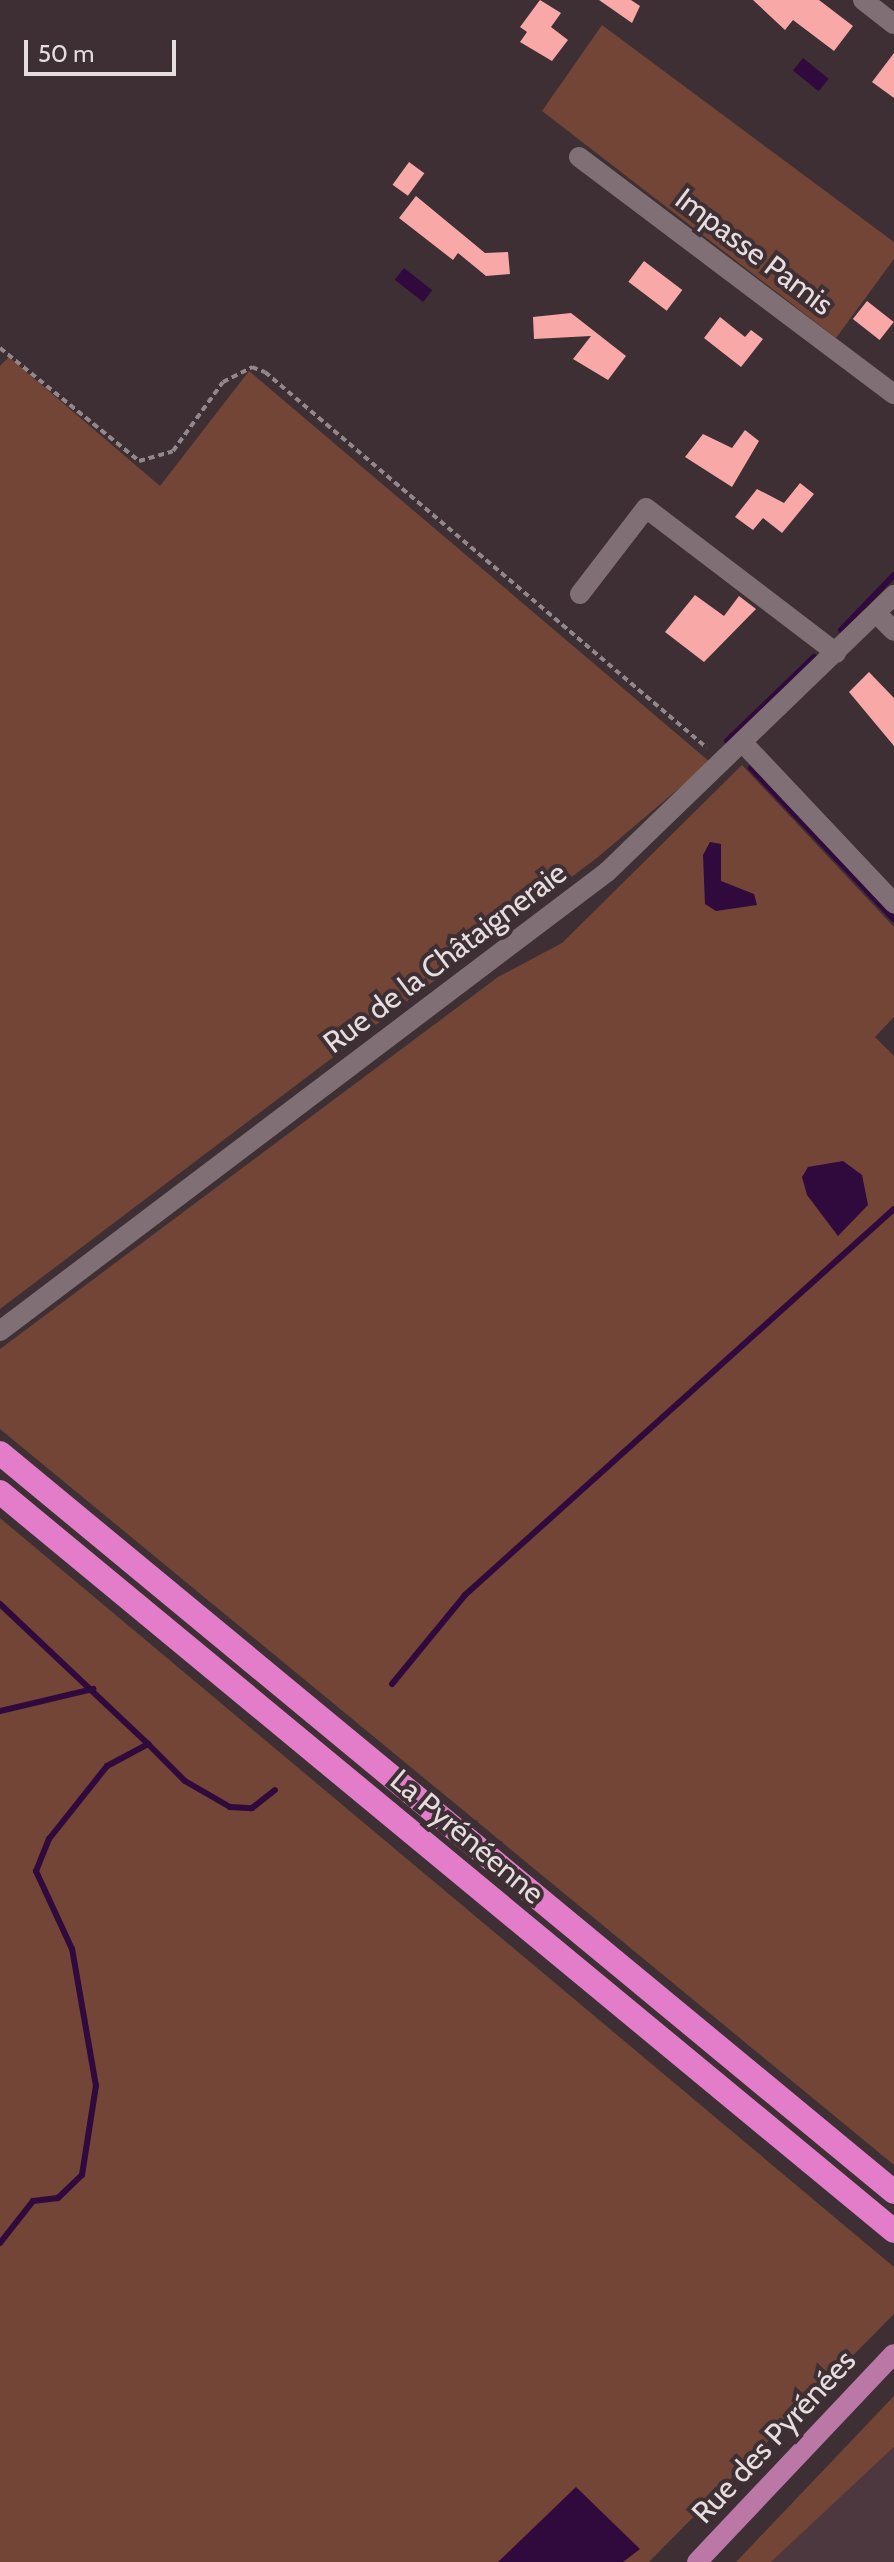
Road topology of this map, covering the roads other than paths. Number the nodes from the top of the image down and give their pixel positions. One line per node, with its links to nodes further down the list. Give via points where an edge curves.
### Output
1 (863, 0): 2 (street)
2 (894, 24)
3 (579, 157): 4 (street, Impasse Pamis)
4 (894, 394)
5 (580, 594): 9 (street, via 646,508)
6 (894, 595): 7 (street, Rue de la Châtaigneraie)
7 (876, 613): 8 (street); 9 (street, Rue de la Châtaigneraie)
8 (894, 631)
9 (836, 653): 10 (street, Rue de la Châtaigneraie)
10 (744, 744): 11 (street); 12 (street, Rue de la Châtaigneraie, via 607,872)
11 (894, 903)
12 (0, 1331)
13 (0, 1453): 15 (highway, La Pyrénéenne)
14 (0, 1492): 16 (highway, La Pyrénéenne)
15 (894, 2192)
16 (894, 2231)
17 (894, 2354): 18 (main road, Rue des Pyrénées)
18 (697, 2562)

